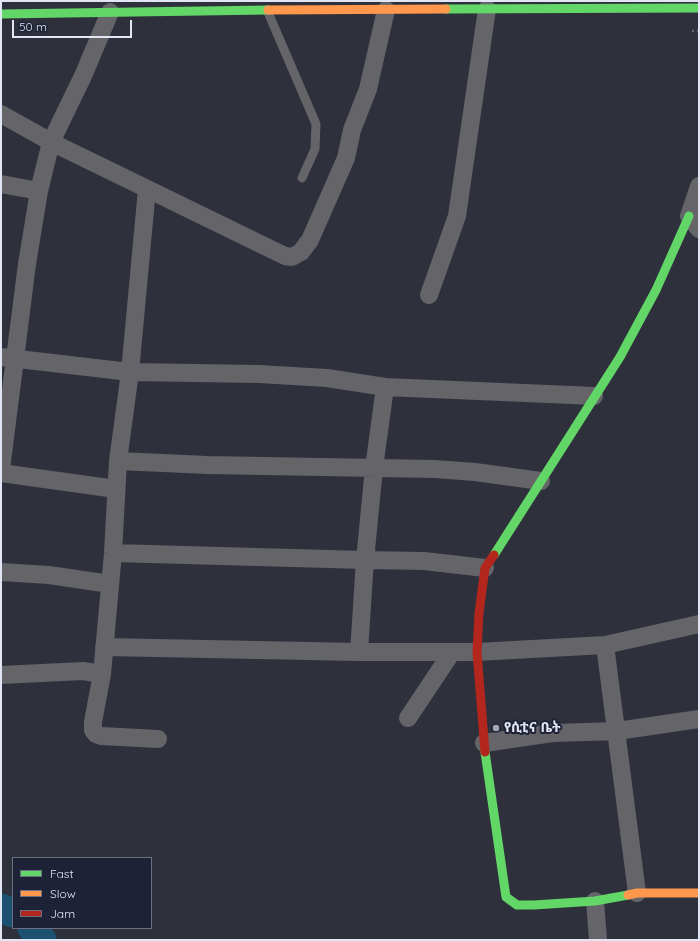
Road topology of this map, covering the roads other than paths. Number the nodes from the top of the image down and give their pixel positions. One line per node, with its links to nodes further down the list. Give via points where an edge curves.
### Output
1 (699, 8): 2 (street)
2 (487, 9): 4 (street); 15 (street, via 457,216)
3 (267, 10): 4 (street); 5 (street); 9 (lane, via 316,124 315,149)
4 (386, 10): 12 (street, via 368,89 352,130 346,158 310,240 301,252 292,257 285,256)
5 (110, 12): 6 (street); 8 (street)
6 (1, 14)
7 (1, 114): 8 (street)
8 (51, 142): 12 (street); 13 (street)
9 (302, 178)
10 (1, 184): 13 (street)
11 (699, 186): 14 (street)
12 (147, 189): 17 (street)
13 (39, 191): 16 (street)
14 (694, 223): 19 (street, via 620,356)
15 (429, 295)
16 (8, 358): 17 (street); 22 (street)
17 (130, 372): 18 (street, via 259,374); 20 (street)
18 (385, 386): 19 (street); 21 (street)
19 (594, 396): 24 (street)
20 (118, 461): 21 (street, via 207,466); 25 (street)
21 (374, 468): 24 (street, via 435,468); 27 (street)
22 (1, 469)
23 (1, 474): 25 (street)
24 (541, 482): 28 (street)
25 (116, 489): 26 (street)
26 (112, 553): 27 (street); 30 (street)
27 (365, 560): 28 (street, via 424,560); 34 (street)
28 (485, 568): 36 (street)
29 (1, 572): 30 (street, via 49,575)
30 (110, 584): 33 (street)
31 (699, 624): 32 (street)
32 (605, 645): 36 (street); 41 (street)
33 (104, 647): 34 (street); 37 (street)
34 (360, 652): 35 (street)
35 (452, 652): 36 (street); 39 (street)
36 (477, 652): 43 (street)
37 (102, 674): 38 (street, via 83,671); 42 (street, via 93,722 96,734)
38 (1, 675)
39 (408, 718)
40 (699, 719): 41 (street)
41 (617, 731): 43 (street, via 553,733); 44 (street)
42 (158, 739)
43 (484, 743): 46 (street, via 506,897 517,905)
44 (637, 893): 45 (street); 46 (street)
45 (699, 894)
46 (595, 901): 47 (street)
47 (598, 940)

